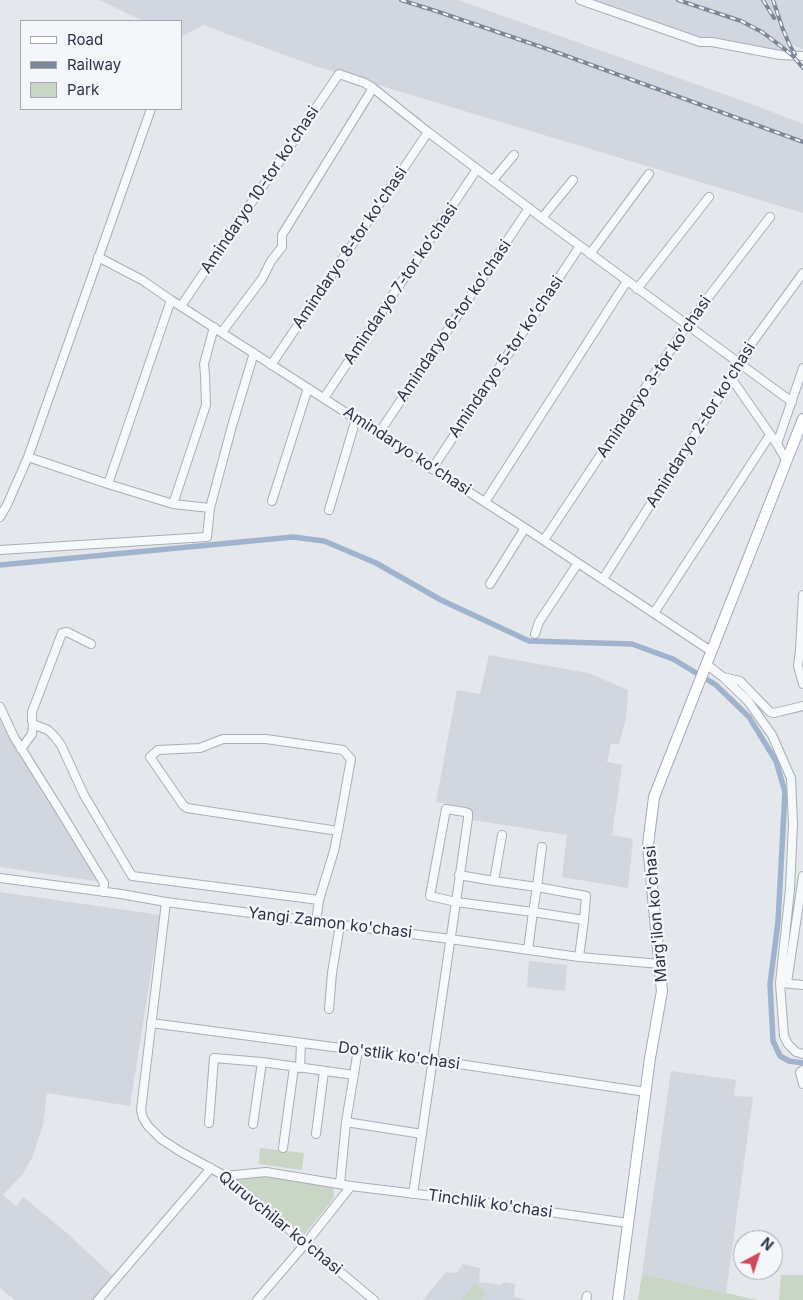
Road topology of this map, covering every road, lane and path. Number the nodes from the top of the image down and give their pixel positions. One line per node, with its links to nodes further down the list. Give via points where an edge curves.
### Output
1 (580, 0): 2 (street, via 700,42)
2 (803, 56)
3 (373, 88): 5 (street); 22 (street, Amindaryo 10-tor koʻchasi, via 339,74); 25 (street, via 282,236 282,247)
4 (151, 110): 17 (street)
5 (428, 132): 7 (street); 28 (street, Amindaryo 8-tor koʻchasi)
6 (514, 155): 9 (street)
7 (477, 169): 9 (street); 32 (street, Amindaryo 7-tor koʻchasi)
8 (649, 174): 16 (street)
9 (492, 180): 12 (street)
10 (573, 180): 14 (street)
11 (709, 197): 20 (street)
12 (529, 208): 14 (street); 36 (street, Amindaryo 6-tor koʻchasi)
13 (770, 217): 23 (street, Amindaryo 3-tor koʻchasi)
14 (542, 218): 15 (street)
15 (580, 246): 16 (street); 41 (street, Amindaryo 5-tor koʻchasi)
16 (590, 254): 19 (street)
17 (98, 257): 21 (street, Amindaryo koʻchasi, via 142,280); 39 (street)
18 (803, 273): 27 (street, Amindaryo 2-tor koʻchasi)
19 (627, 281): 20 (street); 44 (street)
20 (637, 289): 23 (street)
21 (171, 300): 22 (street, Amindaryo koʻchasi); 42 (street)
22 (181, 306): 24 (street, Amindaryo koʻchasi)
23 (687, 325): 27 (street); 50 (street, Amindaryo 3-tor koʻchasi)
24 (214, 327): 25 (street, Amindaryo koʻchasi); 45 (street, via 204,364 206,405)
25 (222, 332): 26 (street, Amindaryo koʻchasi)
26 (254, 353): 28 (street, Amindaryo koʻchasi); 46 (street)
27 (738, 362): 30 (street, Amindaryo 2-tor koʻchasi); 33 (street)
28 (271, 365): 31 (street, Amindaryo koʻchasi)
29 (803, 368): 33 (street)
30 (731, 378): 37 (street); 53 (street, Amindaryo 2-tor koʻchasi)
31 (308, 388): 32 (street, Amindaryo koʻchasi); 43 (street)
32 (324, 398): 34 (street, Amindaryo koʻchasi)
33 (792, 402): 38 (street)
34 (356, 419): 36 (street, Amindaryo koʻchasi); 47 (street)
35 (803, 419): 40 (main road)
36 (379, 433): 41 (street, Amindaryo koʻchasi)
37 (770, 435): 38 (street); 56 (street)
38 (777, 444): 40 (street)
39 (28, 457): 42 (street); 48 (street)
40 (786, 460): 59 (main road)
41 (432, 469): 44 (street, Amindaryo koʻchasi)
42 (108, 484): 45 (street)
43 (272, 501)
44 (485, 502): 49 (street, Amindaryo koʻchasi)
45 (173, 504): 46 (street)
46 (210, 508): 51 (street, via 207,537)
47 (329, 510)
48 (0, 517)
49 (525, 528): 50 (street, Amindaryo koʻchasi); 54 (street)
50 (544, 540): 52 (street, Amindaryo koʻchasi)
51 (0, 550)
52 (578, 563): 53 (street, Amindaryo koʻchasi); 57 (street, via 539,622)
53 (603, 580): 56 (street, Amindaryo koʻchasi)
54 (490, 584)
55 (803, 595): 62 (street, via 798,666)
56 (654, 613): 59 (street, Amindaryo koʻchasi)
57 (535, 634)
58 (91, 644): 65 (street, via 67,632 62,634 32,712)
59 (711, 651): 60 (main road)
60 (705, 667): 61 (street); 87 (main road, Marg'ilon ko'chasi, via 654,797 648,845)
61 (723, 676): 63 (street, via 740,681 770,712); 88 (street, via 748,701 772,735 791,778 793,824)
62 (803, 684)
63 (803, 706)
64 (0, 707): 66 (street)
65 (33, 724): 66 (street, via 32,734); 76 (street, via 48,730 61,745 84,795 132,876)
66 (21, 749): 75 (street, via 104,883)
67 (338, 831): 67 (street, via 351,759 343,750 266,739 223,739 200,748 158,750 150,757 188,808); 76 (street)
68 (502, 835): 73 (street)
69 (542, 847): 74 (street)
70 (459, 875): 73 (street); 78 (street); 78 (street, via 468,813 446,809 430,896)
71 (803, 876): 80 (street)
72 (0, 878): 75 (street, Yangi Zamon ko'chasi)
73 (494, 881): 74 (street)
74 (537, 887): 79 (street); 81 (street, via 586,896)
75 (103, 892): 77 (street, Yangi Zamon ko'chasi)
76 (319, 900): 82 (street)
77 (166, 902): 82 (street, Yangi Zamon ko'chasi); 91 (street, Quruvchilar ko'chasi)
78 (456, 902): 79 (street); 84 (street)
79 (533, 912): 81 (street); 85 (street)
80 (800, 918): 88 (street)
81 (584, 920): 86 (street)
82 (316, 922): 83 (street, Yangi Zamon ko'chasi)
83 (340, 925): 84 (street, Yangi Zamon ko'chasi); 90 (street)
84 (450, 939): 85 (street, Yangi Zamon ko'chasi); 95 (street)
85 (528, 950): 86 (street, Yangi Zamon ko'chasi)
86 (579, 957): 87 (street, Yangi Zamon ko'chasi)
87 (660, 964): 102 (main road, Marg'ilon ko'chasi, via 662,991)
88 (784, 983): 89 (street); 94 (street, via 784,1036 796,1052)
89 (803, 985)
90 (329, 1009)
91 (151, 1023): 92 (street, Do'stlik ko'chasi); 109 (street, Quruvchilar ko'chasi, via 141,1110 143,1118 162,1139)
92 (301, 1043): 93 (street, Do'stlik ko'chasi); 97 (street)
93 (358, 1050): 95 (street, Do'stlik ko'chasi); 100 (street)
94 (803, 1054)
95 (432, 1060): 102 (street, Do'stlik ko'chasi); 107 (street)
96 (262, 1062): 97 (street); 104 (street, via 214,1058); 105 (street)
97 (297, 1067): 99 (street); 108 (street)
98 (803, 1070): 101 (street, via 800,1072)
99 (324, 1071): 100 (street); 106 (street)
100 (354, 1075): 103 (street)
101 (803, 1084)
102 (646, 1092): 114 (main road, Marg'ilon ko'chasi)
103 (346, 1122): 107 (street); 111 (street)
104 (208, 1123)
105 (254, 1124)
106 (316, 1134)
107 (422, 1134): 113 (street)
108 (283, 1148)
109 (211, 1168): 110 (street, Quruvchilar ko'chasi); 116 (street)
110 (225, 1176): 111 (street, Tinchlik ko'chasi, via 266,1172); 115 (street, Quruvchilar ko'chasi)
111 (340, 1184): 112 (street, Tinchlik ko'chasi)
112 (351, 1186): 113 (street, Tinchlik ko'chasi); 115 (street)
113 (413, 1194): 114 (street, Tinchlik ko'chasi)
114 (628, 1223): 119 (main road, Marg'ilon ko'chasi)
115 (306, 1242): 117 (street); 118 (street, Quruvchilar ko'chasi)
116 (98, 1300)
117 (257, 1300)
118 (374, 1300)
119 (618, 1300)

